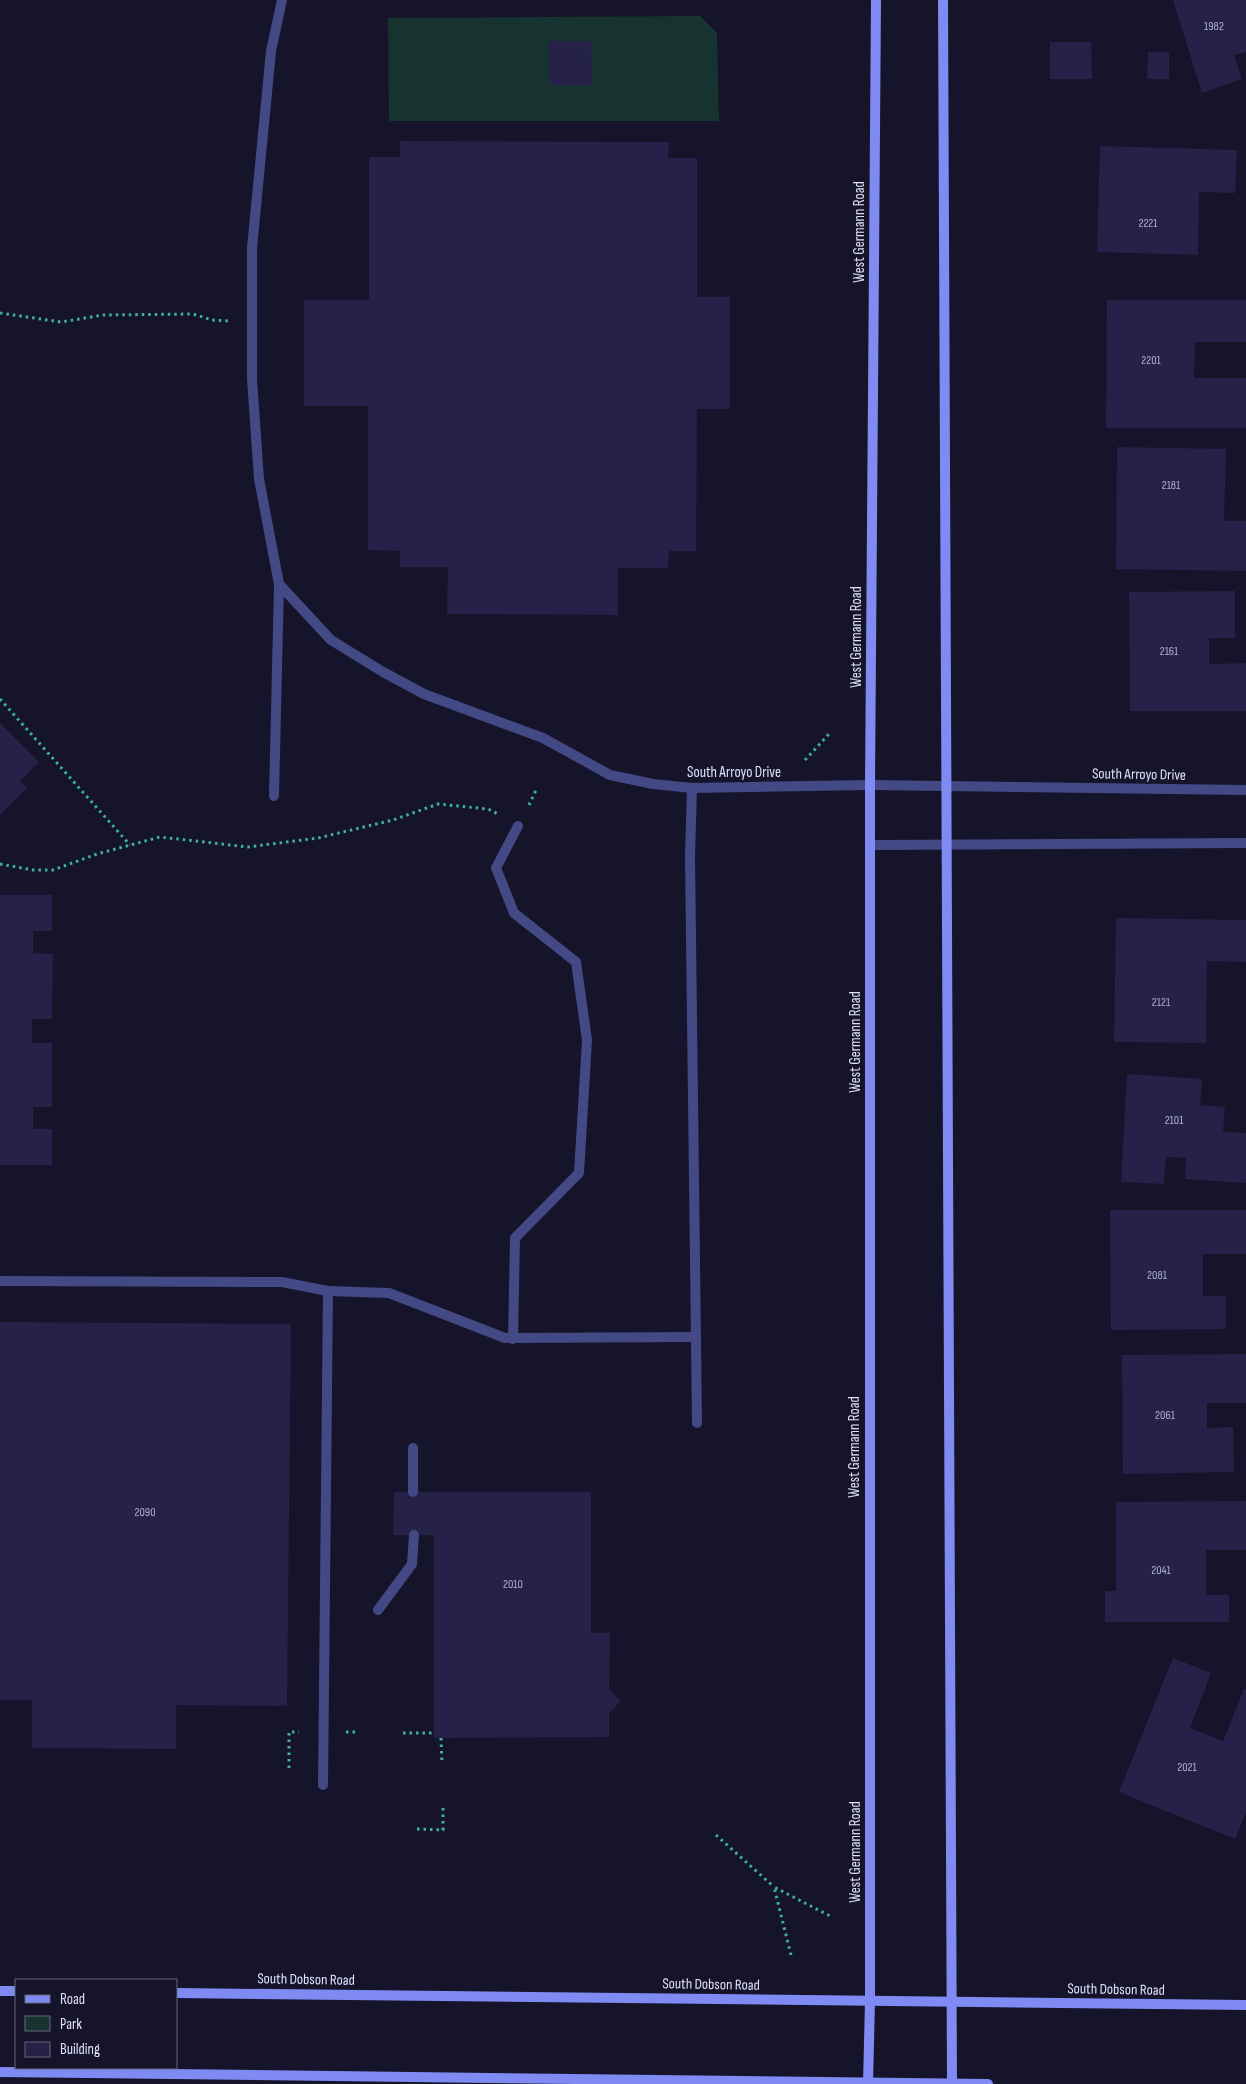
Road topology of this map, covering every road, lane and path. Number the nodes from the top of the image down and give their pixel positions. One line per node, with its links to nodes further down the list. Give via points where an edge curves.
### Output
1 (282, 0): 5 (street, via 271,51 253,238)
2 (876, 0): 10 (main road, West Germann Road)
3 (943, 0): 11 (main road)
4 (0, 313): 5 (path, via 61,322 103,315 193,314 212,320)
5 (252, 322): 6 (street, via 252,379 259,480)
6 (279, 584): 13 (street, South Arroyo Drive, via 331,640 424,694 544,738 610,776); 15 (street)
7 (0, 699): 19 (path)
8 (830, 734): 9 (path)
9 (805, 760)
10 (870, 785): 11 (street, South Arroyo Drive); 13 (street, South Arroyo Drive); 20 (main road, West Germann Road)
11 (946, 787): 14 (street, South Arroyo Drive); 18 (main road)
12 (537, 788): 16 (path)
13 (692, 788): 24 (street)
14 (1246, 790)
15 (274, 796)
16 (518, 826): 19 (path, via 488,809 438,804 394,820 318,838 248,847 160,837); 25 (street, via 496,868 514,912 576,962 587,1040 578,1173 515,1238)
17 (1246, 843): 18 (street)
18 (946, 844): 20 (street); 46 (main road)
19 (130, 845): 21 (path, via 53,870)
20 (871, 845): 45 (main road, West Germann Road)
21 (0, 864)
22 (0, 1282): 23 (street, via 282,1282)
23 (328, 1291): 25 (street, via 389,1293); 35 (street)
24 (696, 1337): 25 (street); 26 (street)
25 (513, 1339)
26 (697, 1423)
27 (413, 1448): 28 (street)
28 (413, 1492)
29 (414, 1535): 30 (street, via 412,1564)
30 (378, 1610)
31 (403, 1733): 32 (path)
32 (434, 1733)
33 (441, 1738): 34 (path)
34 (442, 1764)
35 (323, 1785)
36 (443, 1806): 37 (path, via 443,1830)
37 (417, 1829)
38 (716, 1835): 39 (path)
39 (774, 1886): 40 (path); 41 (path)
40 (832, 1917)
41 (791, 1955)
42 (0, 1991): 43 (main road)
43 (15, 1991)
44 (178, 1993): 45 (main road, South Dobson Road)
45 (870, 2001): 46 (main road, South Dobson Road); 50 (main road, West Germann Road)
46 (951, 2002): 47 (main road, South Dobson Road); 51 (main road)
47 (1246, 2005)
48 (0, 2072): 49 (main road)
49 (226, 2079): 50 (main road)
50 (868, 2083): 51 (main road)
51 (952, 2084): 52 (main road)
52 (988, 2084)

